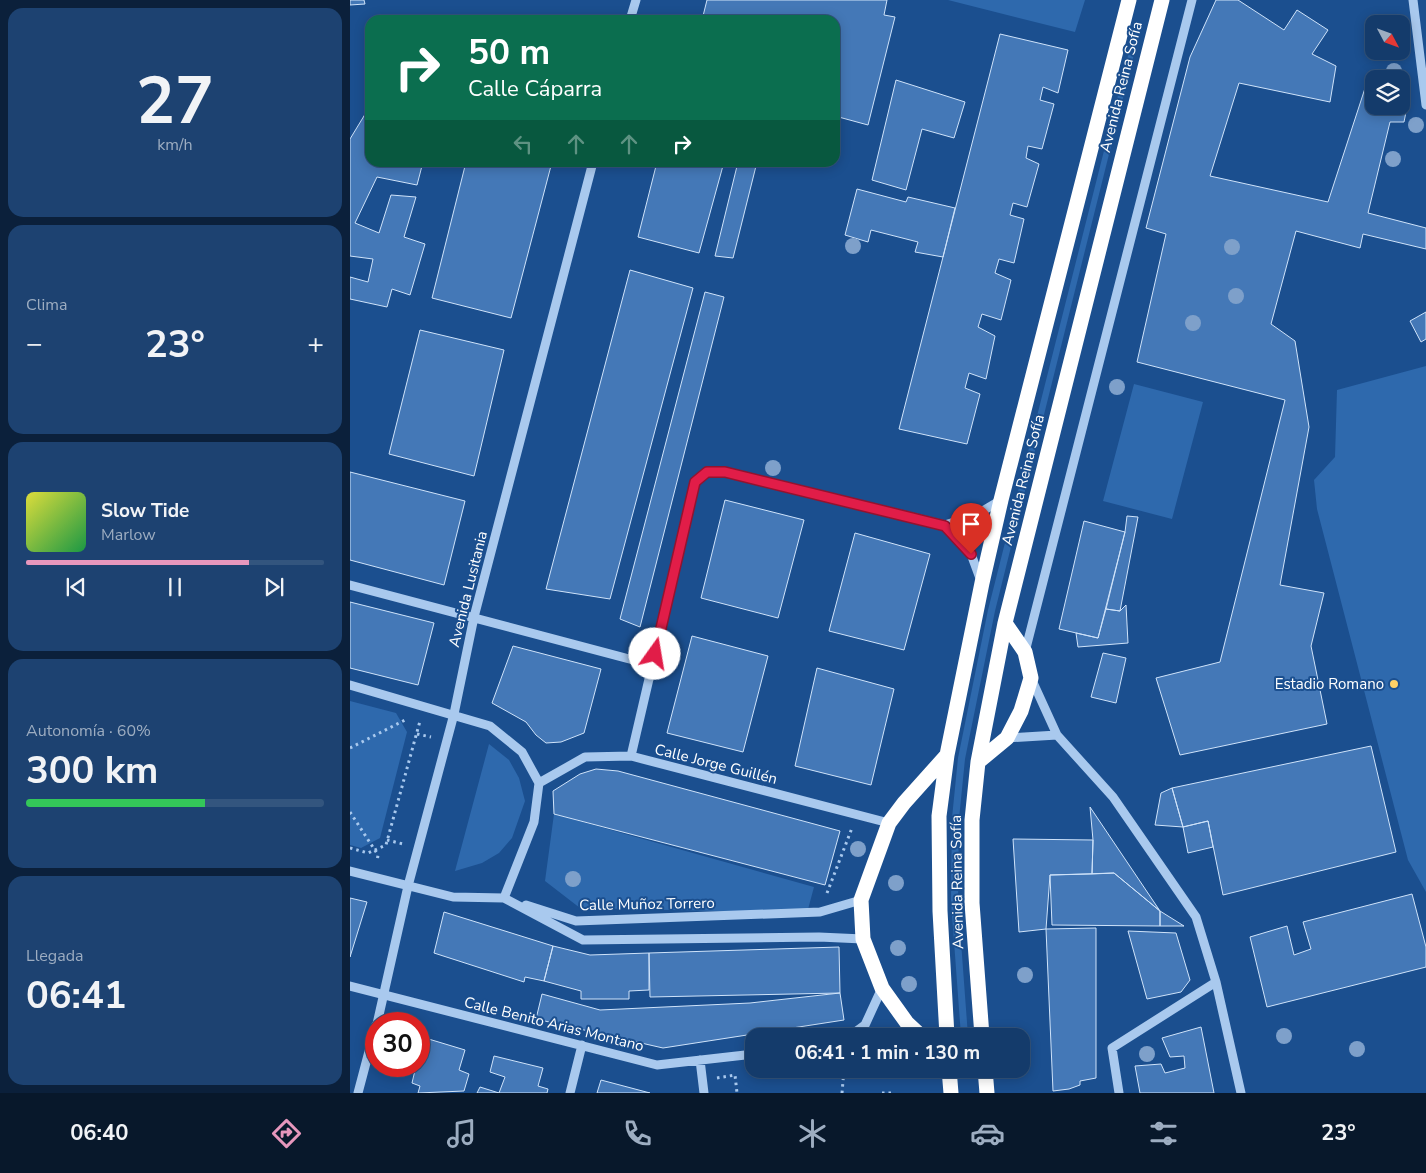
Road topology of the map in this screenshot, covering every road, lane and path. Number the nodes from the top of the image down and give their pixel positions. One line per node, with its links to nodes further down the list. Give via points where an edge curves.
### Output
1 (636, 0): 6 (street)
2 (1129, 0): 10 (highway, Avenida Reina Sofía)
3 (1162, 0): 15 (highway, Avenida Reina Sofía)
4 (1192, 0): 16 (street)
5 (1414, 0): 7 (street)
6 (632, 15)
7 (1421, 28): 8 (street)
8 (1426, 105)
9 (592, 167): 14 (street, Avenida Lusitania)
10 (1001, 500): 11 (street, via 976,515); 12 (highway, Avenida Reina Sofía)
11 (945, 526): 12 (street, via 971,554); 17 (street, via 725,472 707,472 695,482)
12 (982, 584): 26 (highway, Avenida Reina Sofía)
13 (350, 585): 14 (street)
14 (474, 617): 17 (street); 21 (street, Avenida Lusitania)
15 (1005, 623): 16 (highway); 28 (highway, Avenida Reina Sofía)
16 (1025, 652): 18 (highway)
17 (652, 664): 27 (street)
18 (1031, 678): 23 (street); 24 (highway, via 1021,710)
19 (350, 685): 20 (street)
20 (419, 704): 21 (street); 22 (path)
21 (454, 714): 29 (street, via 490,726 503,736 522,752); 36 (street, Avenida Lusitania)
22 (416, 715): 25 (path); 34 (path, via 420,721 386,845)
23 (1057, 735): 24 (street); 41 (street, via 1113,796 1196,917)
24 (1007, 738): 28 (highway)
25 (350, 748)
26 (947, 755): 32 (highway); 48 (highway, Avenida Reina Sofía, via 940,816 940,911)
27 (631, 756): 29 (street, Calle Jorge Guillén, via 585,757); 31 (street, Calle Jorge Guillén)
28 (978, 762): 49 (highway, Avenida Reina Sofía, via 972,820 972,903)
29 (538, 783): 37 (street, via 534,822)
30 (350, 812): 34 (path)
31 (857, 815): 32 (street, Calle Jorge Guillén); 39 (path)
32 (890, 823): 38 (highway)
33 (350, 848): 34 (path, via 368,853)
34 (375, 850)
35 (350, 871): 36 (street)
36 (408, 886): 37 (street, via 453,897); 44 (street, Avenida Lusitania)
37 (504, 898): 39 (street, Calle Muñoz Torrero, via 576,921); 40 (street, Calle Muñoz Torrero, via 583,940)
38 (861, 900): 39 (street, Calle Muñoz Torrero); 40 (highway)
39 (820, 912)
40 (863, 939): 43 (highway)
41 (1216, 982): 67 (street, via 1112,1048); 68 (street)
42 (350, 986): 44 (street, Calle Benito Arias Montano)
43 (882, 988): 46 (street); 47 (highway)
44 (385, 995): 45 (street, Avenida Lusitania); 50 (street, Calle Benito Arias Montano)
45 (380, 1012)
46 (861, 1028)
47 (913, 1028)
48 (947, 1028)
49 (981, 1028)
50 (582, 1045): 52 (street, Calle Benito Arias Montano, via 657,1065); 59 (street)
51 (745, 1055): 52 (street, Calle Benito Arias Montano)
52 (700, 1060): 60 (street)
53 (365, 1067): 58 (street, Avenida Lusitania)
54 (843, 1078): 62 (path)
55 (951, 1078): 65 (highway)
56 (986, 1078): 66 (highway)
57 (714, 1079): 61 (path, via 735,1075)
58 (358, 1093)
59 (570, 1093)
60 (704, 1093)
61 (737, 1093)
62 (842, 1093)
63 (882, 1093): 64 (path)
64 (891, 1093)
65 (952, 1093)
66 (987, 1093)
67 (1119, 1093)
68 (1241, 1093)

